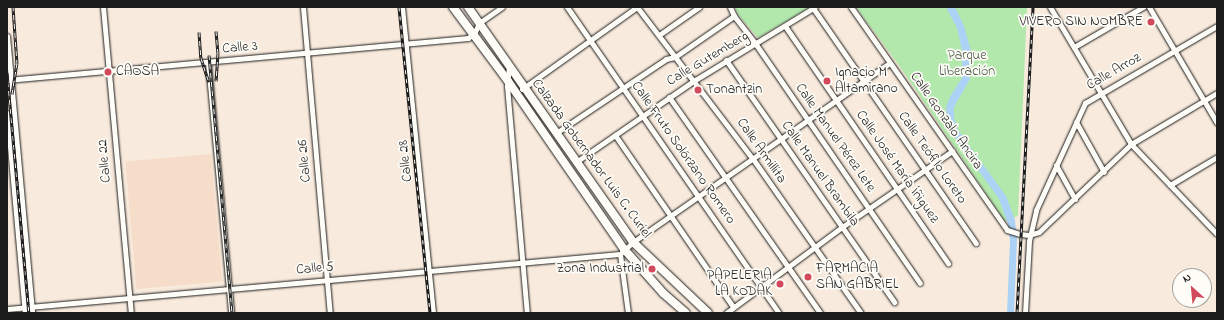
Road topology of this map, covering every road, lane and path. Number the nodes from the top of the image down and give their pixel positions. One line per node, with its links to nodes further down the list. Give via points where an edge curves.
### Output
1 (103, 7): 34 (street, Calle 22)
2 (303, 7): 28 (street, Calle 26)
3 (402, 7): 25 (street, Calle 28)
4 (453, 7): 20 (main road, Calzada Gobernador Luis C. Curiel)
5 (468, 7): 17 (main road, Calzada Gobernador Luis C. Curiel)
6 (502, 7): 17 (street)
7 (567, 7): 23 (street, Calle Fruto Solórzano Romero)
8 (637, 7): 21 (street, Calle Armillita); 23 (street)
9 (699, 7): 21 (street)
10 (730, 7): 16 (street, Calle Manuel Pérez Lete)
11 (851, 7): 32 (street, Calle Gonzalo Ancira)
12 (1050, 7): 26 (street)
13 (1143, 7): 26 (street)
14 (1149, 7): 27 (street)
15 (814, 8): 18 (street, Calle Gutemberg); 38 (street, Calle Teófilo Loreto)
16 (734, 16): 24 (street, Calle Manuel Pérez Lete); 29 (street)
17 (478, 23): 20 (street); 33 (main road, Calzada Gobernador Luis C. Curiel)
18 (785, 26): 24 (street, Calle Gutemberg); 45 (street, Calle José María Íñiguez)
19 (1217, 26): 27 (street, Calle Arroz)
20 (473, 35): 25 (street, Calle 3, via 468,38); 37 (main road, Calzada Gobernador Luis C. Curiel)
21 (659, 35): 29 (street, Calle Armillita)
22 (7, 36): 35 (street)
23 (591, 39): 39 (street); 40 (street, Calle Fruto Solórzano Romero)
24 (755, 43): 30 (street, Calle Gutemberg); 49 (street, Calle Manuel Pérez Lete)
25 (406, 45): 28 (street, Calle 3); 80 (street, Calle 28)
26 (1074, 47): 43 (street)
27 (1175, 51): 43 (street, Calle Arroz); 46 (street)
28 (307, 54): 31 (street, Calle 3); 81 (street, Calle 26)
29 (675, 57): 36 (street, Calle Armillita); 40 (street, via 666,59)
30 (726, 60): 36 (street, Calle Gutemberg); 54 (street, Calle Manuel Brambila)
31 (208, 63): 34 (street, Calle 3); 84 (street)
32 (890, 63): 38 (street); 56 (street, Calle Gonzalo Ancira)
33 (510, 66): 37 (street); 39 (main road, Calzada Gobernador Luis C. Curiel)
34 (108, 71): 35 (street, Calle 3); 85 (street, Calle 22)
35 (9, 80): 87 (street)
36 (695, 80): 44 (street, Calle Gutemberg); 58 (street, Calle Armillita)
37 (508, 81): 41 (main road, Calzada Gobernador Luis C. Curiel); 77 (street)
38 (864, 81): 45 (street); 61 (street, Calle Teófilo Loreto)
39 (523, 87): 41 (street); 52 (main road, Calzada Gobernador Luis C. Curiel)
40 (624, 88): 48 (street, Calle Fruto Solórzano Romero); 52 (street)
41 (516, 92): 76 (main road, Calzada Gobernador Luis C. Curiel)
42 (1217, 93): 46 (street)
43 (1101, 94): 50 (street, Calle Arroz, via 1084,103); 55 (street)
44 (669, 97): 48 (street, Calle Gutemberg); 63 (street)
45 (836, 101): 49 (street); 65 (street, Calle José María Íñiguez)
46 (1204, 101): 51 (street); 55 (street)
47 (7, 113): 88 (street)
48 (643, 116): 53 (street, Calle Gutemberg); 66 (street, Calle Fruto Solórzano Romero)
49 (808, 120): 54 (street); 68 (street, Calle Manuel Pérez Lete)
50 (1076, 122): 60 (street, Calle Arroz); 62 (street)
51 (1217, 123)
52 (556, 133): 59 (main road, Calzada Gobernador Luis C. Curiel)
53 (615, 135): 59 (street, Calle Gutemberg); 69 (street)
54 (781, 139): 58 (street); 70 (street, Calle Manuel Brambila)
55 (1131, 144): 62 (street); 64 (street)
56 (952, 151): 61 (street); 72 (street, Calle Gonzalo Ancira, via 1007,230)
57 (1217, 157): 64 (street)
58 (753, 159): 63 (street); 75 (street, Calle Armillita)
59 (576, 162): 73 (main road, Calzada Gobernador Luis C. Curiel)
60 (1056, 165): 67 (street); 72 (street, Calle Arroz, via 1036,210)
61 (925, 169): 65 (street); 74 (street, Calle Teófilo Loreto)
62 (1104, 172): 67 (street)
63 (726, 178): 66 (street); 79 (street)
64 (1170, 185): 71 (street)
65 (898, 189): 68 (street); 78 (street, Calle José María Íñiguez)
66 (699, 196): 69 (street); 83 (street, Calle Fruto Solórzano Romero)
67 (1075, 199): 72 (street, via 1040,232)
68 (869, 209): 70 (street); 82 (street, Calle Manuel Pérez Lete)
69 (671, 216): 73 (street); 89 (street)
70 (842, 227): 75 (street); 86 (street, Calle Manuel Brambila)
71 (1217, 234)
72 (1029, 235): 105 (street, Calle Arroz)
73 (633, 242): 76 (street); 100 (main road, Calzada Gobernador Luis C. Curiel)
74 (976, 243)
75 (815, 250): 79 (street); 104 (street, Calle Armillita)
76 (622, 252): 77 (street, Calle 5); 98 (street); 99 (main road, Calzada Gobernador Luis C. Curiel)
77 (522, 262): 80 (street, Calle 5); 97 (street)
78 (948, 263)
79 (788, 268): 83 (street); 103 (street)
80 (429, 270): 81 (street, Calle 5); 96 (street, Calle 28)
81 (328, 280): 84 (street, Calle 5); 95 (street, Calle 26)
82 (920, 283)
83 (761, 287): 89 (street); 102 (street, Calle Fruto Solórzano Romero)
84 (229, 288): 85 (street, Calle 5); 94 (street)
85 (129, 298): 87 (street, Calle 5); 93 (street, Calle 22)
86 (894, 302)
87 (31, 306): 88 (street, Calle 5); 92 (street)
88 (24, 307): 90 (street, Calle 5); 91 (street)
89 (733, 307): 101 (street)
90 (7, 309)
91 (25, 313)
92 (32, 313)
93 (131, 313)
94 (231, 313)
95 (330, 313)
96 (433, 313)
97 (527, 313)
98 (628, 313)
99 (686, 313)
100 (708, 313)
101 (726, 313)
102 (779, 313)
103 (820, 313)
104 (861, 313)
105 (1025, 313)

